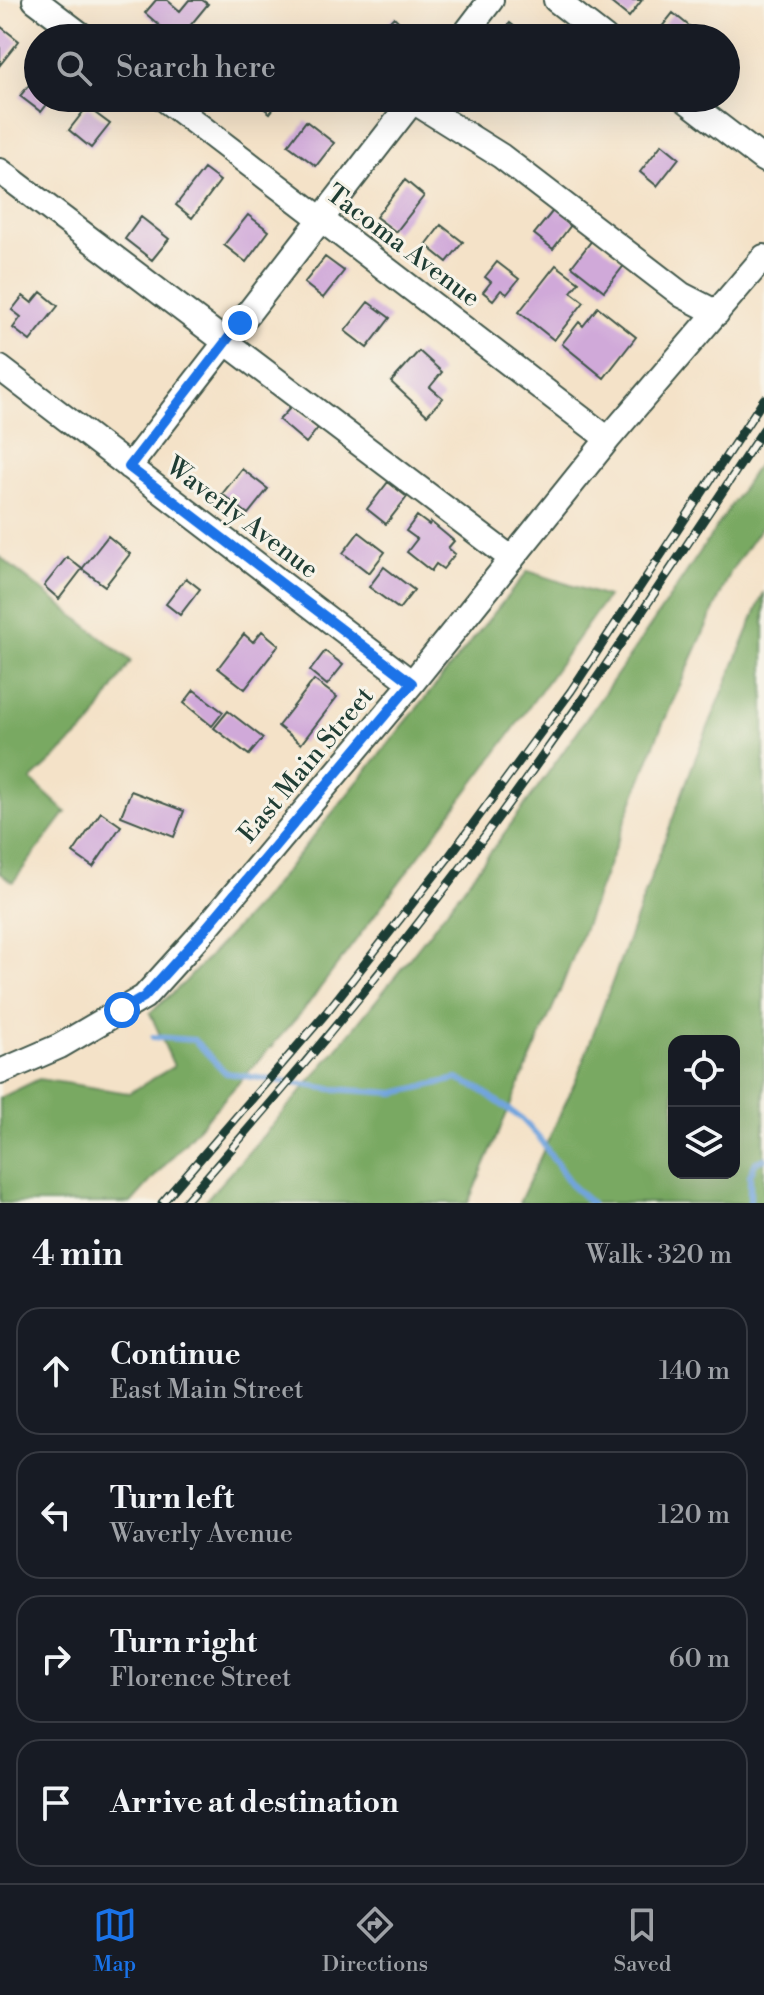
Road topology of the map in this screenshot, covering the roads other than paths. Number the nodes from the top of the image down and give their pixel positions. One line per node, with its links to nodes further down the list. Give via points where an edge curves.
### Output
1 (35, 0): 5 (street)
2 (491, 0): 6 (street)
3 (556, 0): 4 (street)
4 (584, 8)
5 (67, 24)
6 (473, 24)
7 (181, 112): 13 (street, Tacoma Avenue)
8 (405, 112): 13 (street)
9 (433, 112): 15 (street, via 501,156 682,295)
10 (701, 112): 11 (street)
11 (764, 160)
12 (0, 171): 16 (street)
13 (321, 219): 16 (street); 18 (street, Tacoma Avenue)
14 (764, 257): 15 (street, East Main Street)
15 (717, 313): 18 (street, East Main Street)
16 (226, 341): 19 (street); 20 (street)
17 (0, 368): 19 (street, Waverly Avenue)
18 (608, 439): 20 (street, East Main Street)
19 (129, 467): 21 (street, Waverly Avenue)
20 (512, 559): 21 (street, East Main Street)
21 (412, 683): 22 (street, East Main Street, via 144,997 60,1046)
22 (0, 1072)

